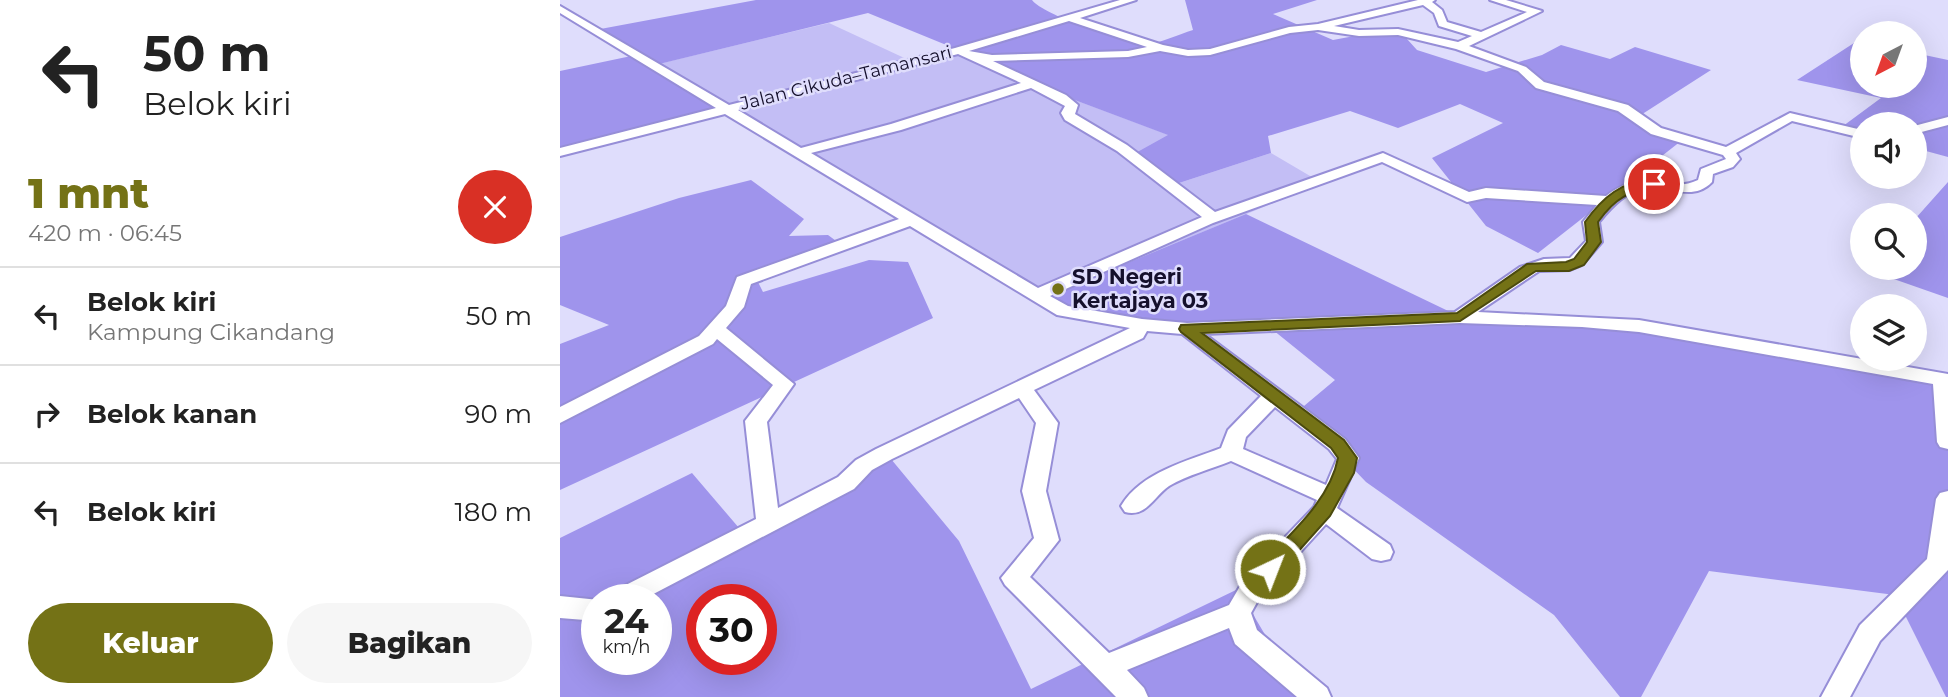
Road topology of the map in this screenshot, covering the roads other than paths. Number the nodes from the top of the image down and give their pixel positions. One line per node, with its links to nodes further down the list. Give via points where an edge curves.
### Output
1 (1495, 0): 7 (street, via 1537,11)
2 (1122, 1): 5 (street, Jalan Cikuda–Tamansari)
3 (1427, 1): 6 (street); 7 (street, via 1443,24)
4 (560, 9): 12 (street)
5 (1072, 19): 9 (street); 10 (street, Jalan Cikuda–Tamansari)
6 (1318, 27): 8 (street, via 1398,32); 9 (street, via 1289,30 1210,52)
7 (1482, 36): 8 (street)
8 (1459, 46): 17 (street, via 1522,69 1540,85 1623,108 1656,131)
9 (1161, 48): 10 (street, via 1128,54 991,58)
10 (959, 50): 11 (street); 12 (street, Jalan Cikuda–Tamansari)
11 (1031, 84): 18 (street); 20 (street, via 1072,105 1067,113 1070,117 1122,149)
12 (727, 108): 16 (street, Jalan Cikuda–Tamansari); 18 (street)
13 (1946, 124): 14 (street)
14 (1927, 128)
15 (1850, 131): 17 (street, via 1790,117)
16 (560, 152)
17 (1728, 152): 19 (street, via 1733,159 1730,164 1710,169 1705,182 1693,189 1640,184)
18 (796, 153): 21 (street)
19 (1606, 201): 20 (street, via 1486,193 1467,197 1383,156); 23 (street, via 1591,222 1594,242 1579,262 1532,267)
20 (1215, 219): 22 (street)
21 (911, 220): 22 (street); 25 (street, via 743,281 735,306)
22 (1038, 295): 24 (street, via 1063,311)
23 (1460, 317): 26 (street); 27 (street, via 1639,326)
24 (1142, 326): 26 (street); 28 (street, via 1136,334)
25 (716, 329): 30 (street, via 706,340); 36 (street, via 784,384 756,421)
26 (1187, 329): 29 (street)
27 (1946, 380): 31 (street)
28 (1022, 388): 36 (street, via 863,465 846,483); 42 (street, via 1047,423 1034,491 1047,540 1014,578)
29 (1275, 394): 32 (street, via 1236,435); 34 (street, via 1348,458 1345,473)
30 (560, 416)
31 (1948, 442)
32 (1231, 452): 34 (street); 35 (street, via 1161,481)
33 (1948, 499): 45 (street, via 1939,563 1870,633)
34 (1326, 504): 37 (street); 41 (street, via 1252,588)
35 (1133, 506)
36 (768, 523): 38 (street)
37 (1381, 552)
38 (650, 584)
39 (560, 607): 40 (street)
40 (581, 609)
41 (1238, 613): 42 (street); 44 (street, via 1245,636)
42 (1105, 667): 43 (street)
43 (1134, 697)
44 (1317, 697)
45 (1835, 697)

